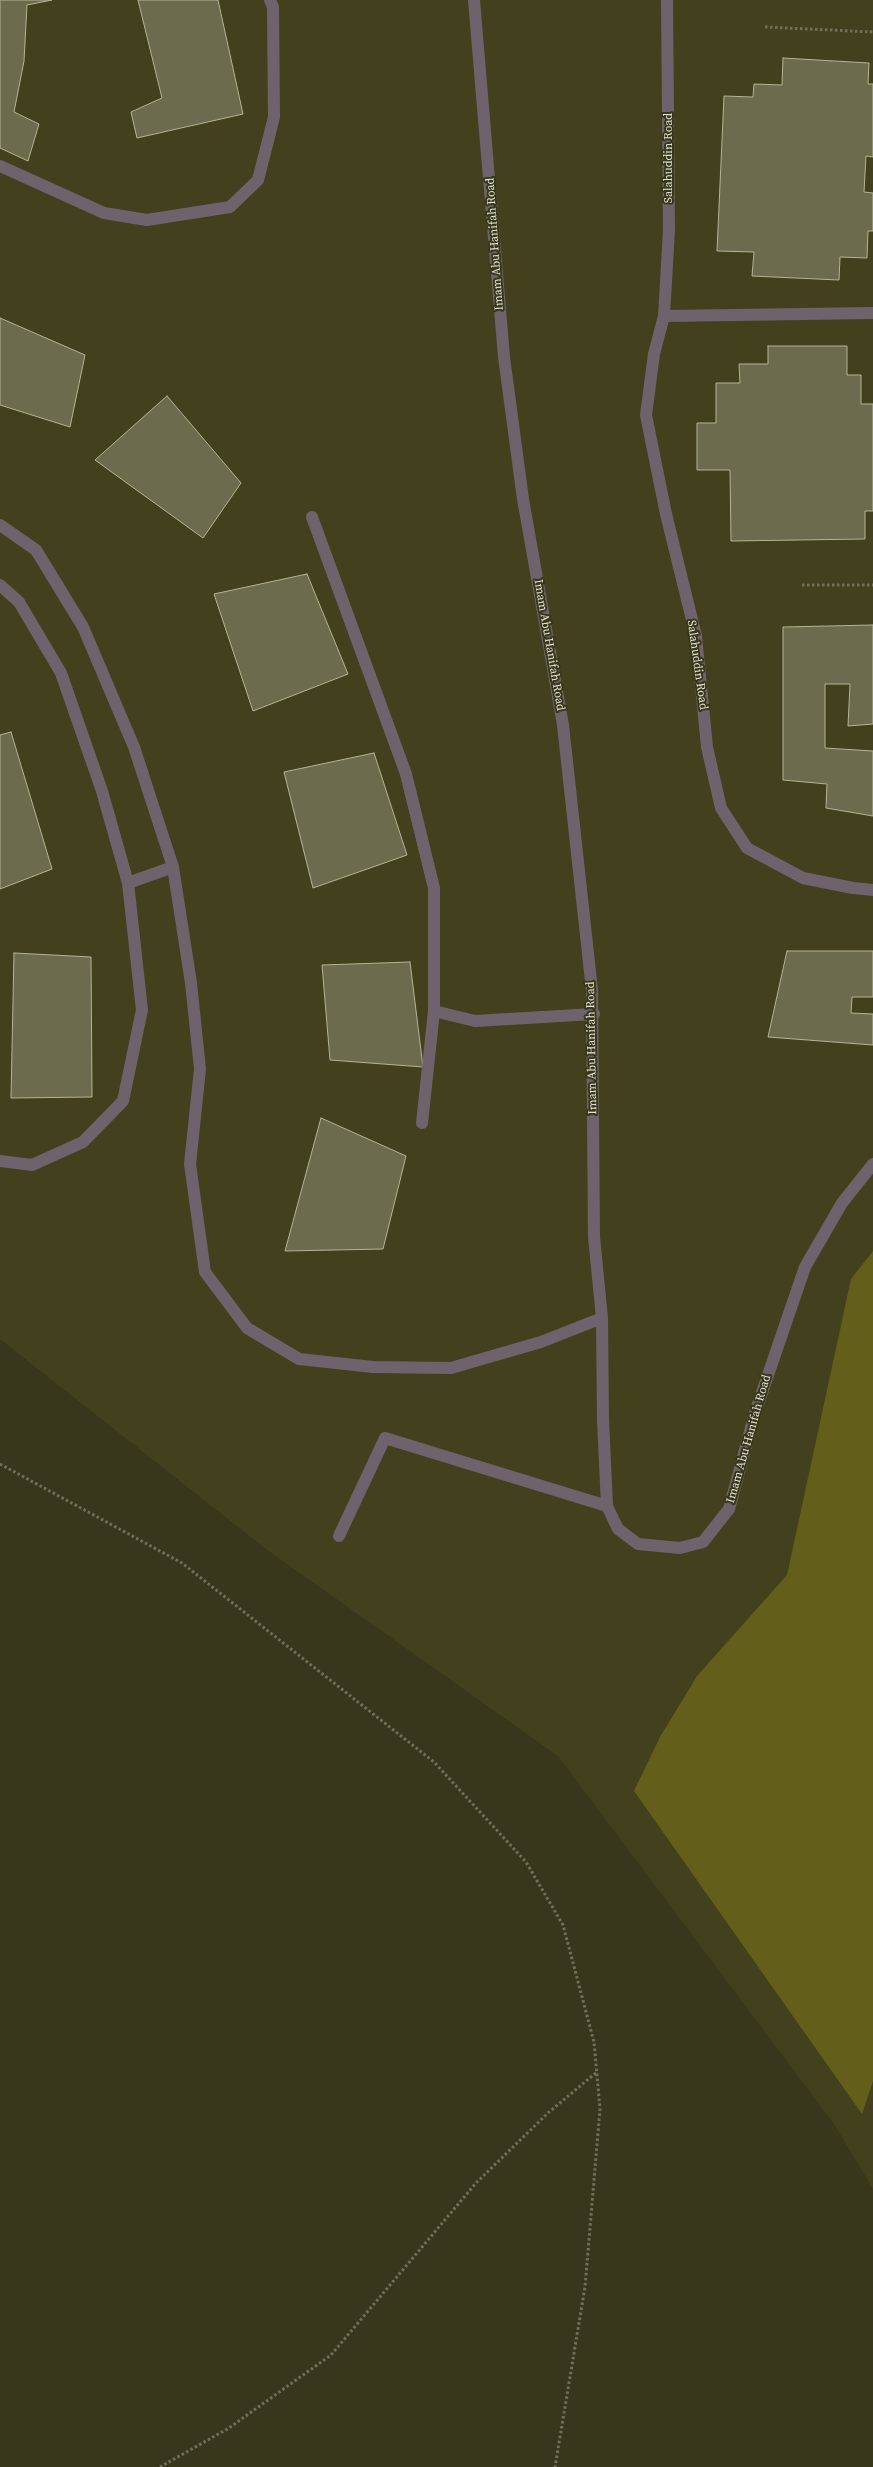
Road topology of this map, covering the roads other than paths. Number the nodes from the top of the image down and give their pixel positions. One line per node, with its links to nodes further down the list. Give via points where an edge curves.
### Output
1 (474, 0): 14 (street, Imam Abu Hanifah Road, via 504,357 523,499 562,725)
2 (667, 0): 6 (street, Salahuddin Road, via 669,230)
3 (273, 2): 4 (street, via 274,117 258,180 230,207 147,220 104,213)
4 (0, 166)
5 (873, 313): 6 (street)
6 (664, 316): 12 (street, Salahuddin Road, via 654,354 646,415 696,636 708,747 721,808 747,848 803,878)
7 (312, 517): 13 (street, via 406,774 434,888)
8 (0, 525): 10 (street, via 36,550 84,627 134,747)
9 (0, 585): 11 (street, via 19,602 61,673 102,791)
10 (173, 867): 11 (street); 18 (street, via 200,1069 190,1164 205,1272 247,1328 299,1359 373,1367 451,1368 541,1342)
11 (128, 883): 16 (street, via 142,1010 123,1100 83,1142 32,1165)
12 (873, 890)
13 (434, 1011): 14 (street, via 475,1021); 15 (street)
14 (594, 1014): 18 (street, Imam Abu Hanifah Road, via 594,1237)
15 (422, 1123)
16 (0, 1161)
17 (873, 1164): 19 (street, Imam Abu Hanifah Road, via 842,1202 805,1267 755,1414 729,1509 703,1542 680,1548 638,1544 618,1529)
18 (602, 1318): 19 (street, Imam Abu Hanifah Road)
19 (608, 1506): 20 (street, via 385,1438)
20 (339, 1536)

